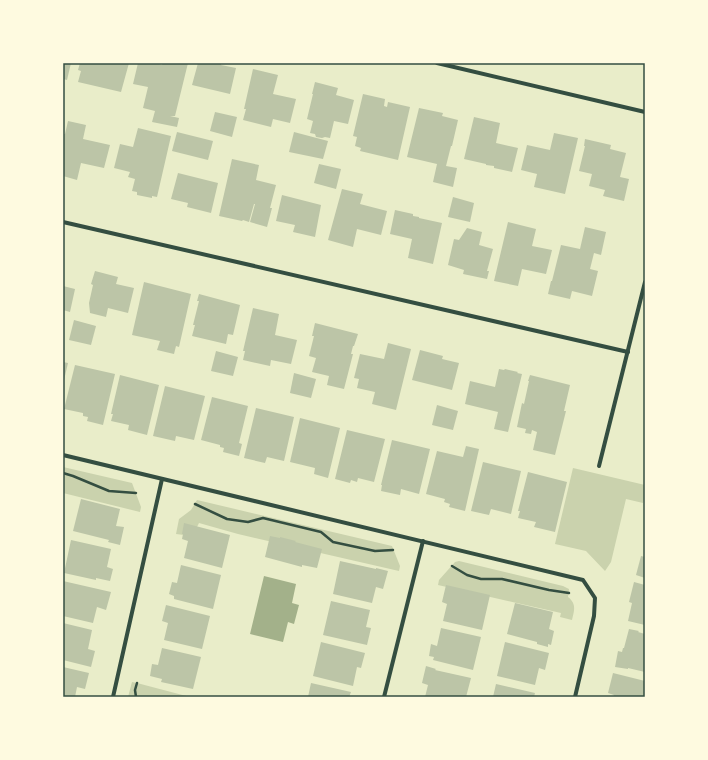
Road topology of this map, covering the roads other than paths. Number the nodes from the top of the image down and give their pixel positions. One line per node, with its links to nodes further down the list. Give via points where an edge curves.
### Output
1 (437, 63): 2 (street)
2 (645, 112)
3 (63, 222): 5 (street)
4 (645, 282): 5 (street)
5 (628, 352): 7 (street)
6 (63, 455): 8 (street)
7 (599, 466)
8 (162, 479): 9 (street); 10 (street)
9 (422, 541): 11 (street); 12 (street, via 583,580 595,598 594,616)
10 (113, 697)
11 (384, 697)
12 (575, 697)

